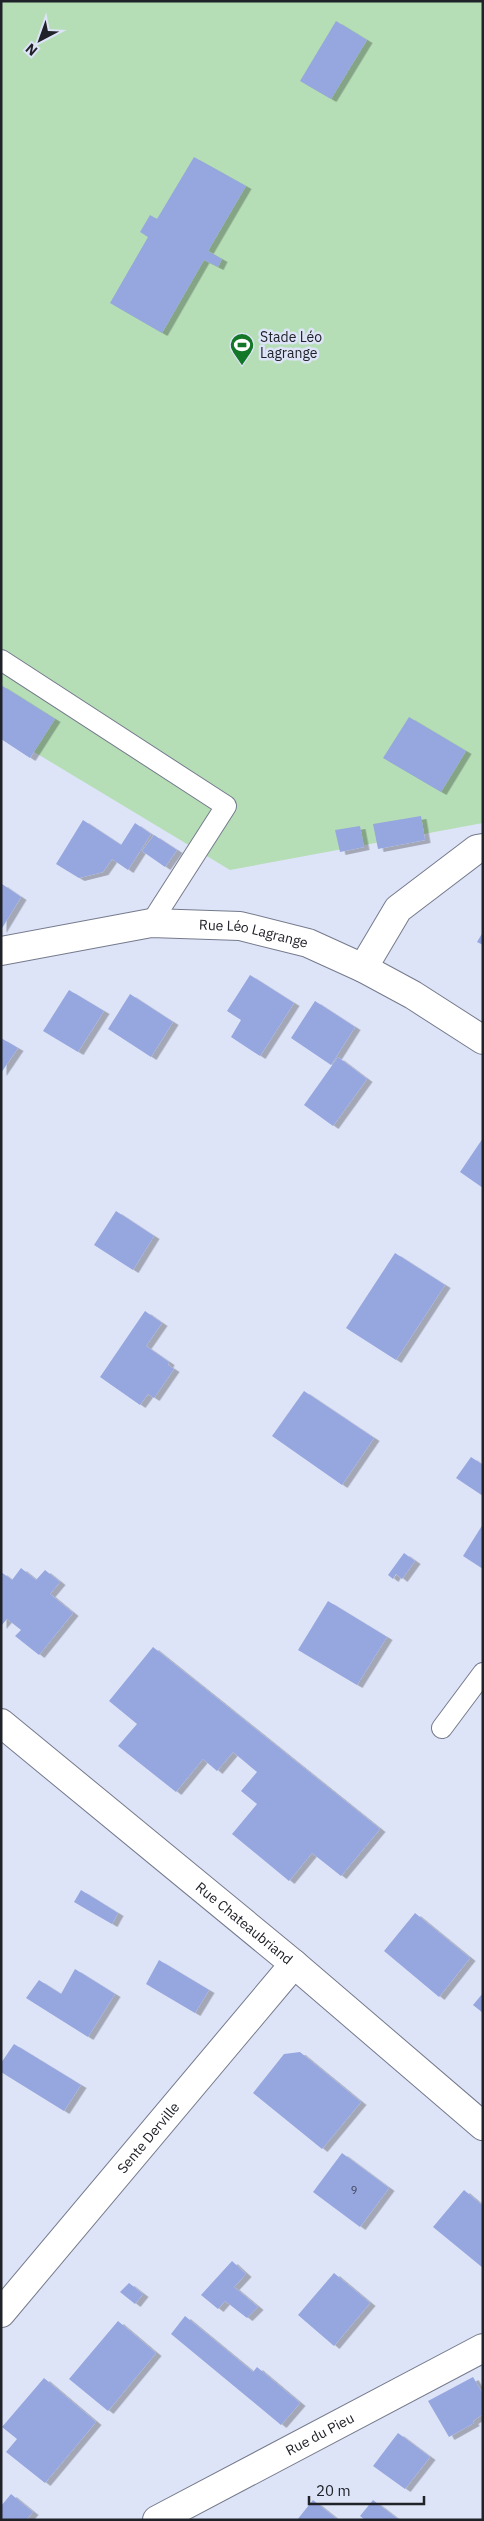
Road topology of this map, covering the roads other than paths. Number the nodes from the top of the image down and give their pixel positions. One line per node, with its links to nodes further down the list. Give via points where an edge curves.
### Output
1 (1, 660): 3 (lane, via 226,806)
2 (483, 848): 5 (street, via 477,849 398,909)
3 (150, 923): 4 (street, Rue Léo Lagrange); 5 (street, Rue Léo Lagrange, via 240,926 308,943)
4 (1, 951)
5 (363, 968): 6 (street, Rue Léo Lagrange, via 413,995)
6 (483, 1040)
7 (483, 1673): 9 (lane)
8 (1, 1723): 10 (street, Rue Chateaubriand)
9 (442, 1728)
10 (294, 1964): 11 (street, Rue Chateaubriand); 12 (street, Sente Derville)
11 (483, 2126)
12 (1, 2312)
13 (483, 2348): 14 (street, Rue du Pieu)
14 (157, 2520)

